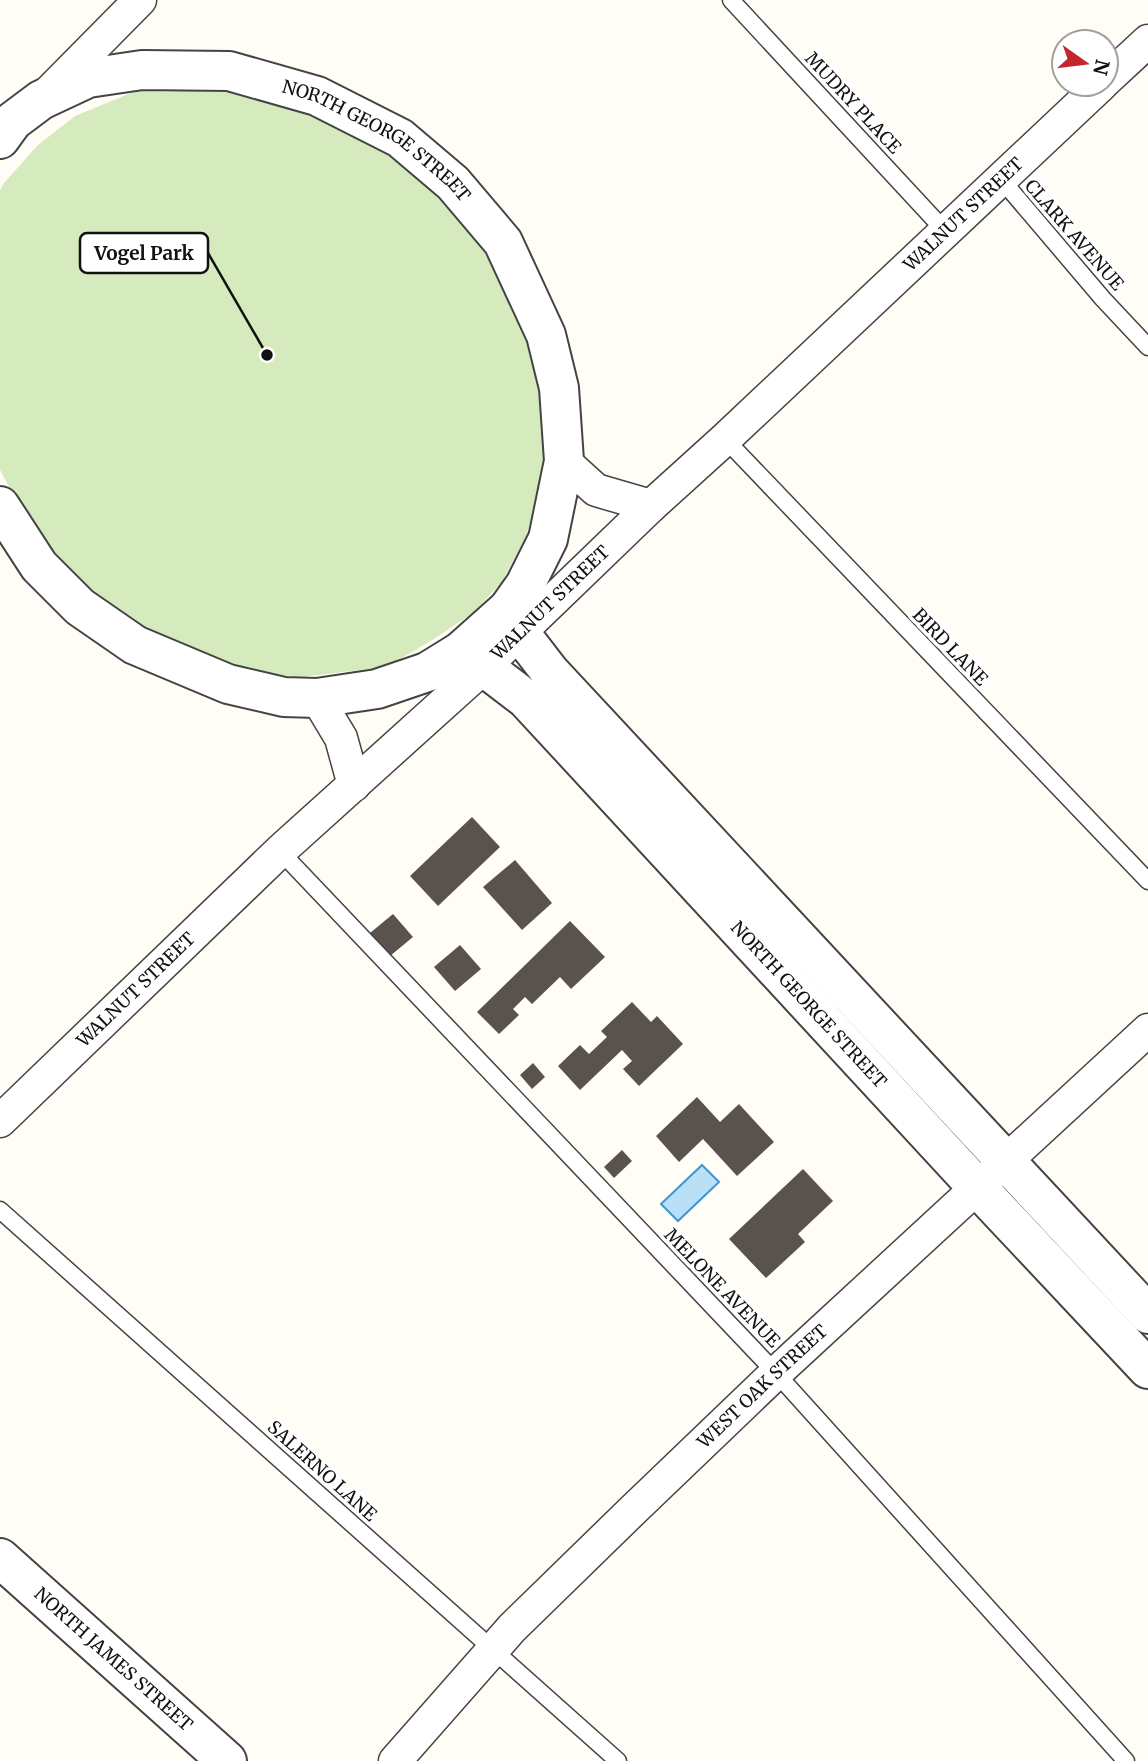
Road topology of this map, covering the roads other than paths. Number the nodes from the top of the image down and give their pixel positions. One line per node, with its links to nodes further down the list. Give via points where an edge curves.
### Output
1 (141, 0): 6 (street)
2 (731, 0): 8 (lane, MUDRY PLACE)
3 (1148, 41): 4 (street)
4 (1120, 67)
5 (1087, 98): 7 (street, WALNUT STREET)
6 (13, 117): 11 (street, NORTH GEORGE STREET, via 88,78 142,69 229,71 317,96 400,138 453,183 503,242 546,335 559,388)
7 (1000, 179): 8 (street, WALNUT STREET); 9 (lane, CLARK AVENUE)
8 (946, 232): 10 (street, WALNUT STREET)
9 (1148, 347)
10 (725, 439): 13 (street, WALNUT STREET); 19 (lane, BIRD LANE)
11 (564, 461): 13 (street, via 596,490); 14 (street, NORTH GEORGE STREET, via 548,539 525,585)
12 (0, 506): 16 (street, NORTH GEORGE STREET, via 39,566 80,607 135,645 228,684 284,697)
13 (651, 506): 14 (street, WALNUT STREET)
14 (514, 621): 15 (street, NORTH GEORGE STREET); 22 (street, via 550,672)
15 (472, 659): 16 (street, NORTH GEORGE STREET, via 377,689); 17 (street, WALNUT STREET); 23 (street, NORTH GEORGE STREET, via 526,699)
16 (317, 698): 17 (street, via 341,738)
17 (354, 785): 18 (street, WALNUT STREET)
18 (281, 851): 21 (street, WALNUT STREET); 27 (lane, MELONE AVENUE)
19 (1148, 881)
20 (1148, 1030): 22 (street, WEST OAK STREET)
21 (2, 1114)
22 (1006, 1161): 23 (street, WEST OAK STREET); 25 (street)
23 (977, 1187): 26 (street, NORTH GEORGE STREET); 27 (street, WEST OAK STREET)
24 (0, 1210): 29 (lane, SALERNO LANE)
25 (1148, 1314)
26 (1148, 1370)
27 (776, 1373): 29 (street, WEST OAK STREET); 33 (lane, MELONE AVENUE)
28 (0, 1558): 30 (street, NORTH JAMES STREET)
29 (493, 1650): 31 (street, WEST OAK STREET); 32 (lane, SALERNO LANE)
30 (227, 1761)
31 (395, 1761)
32 (618, 1761)
33 (1126, 1761)

